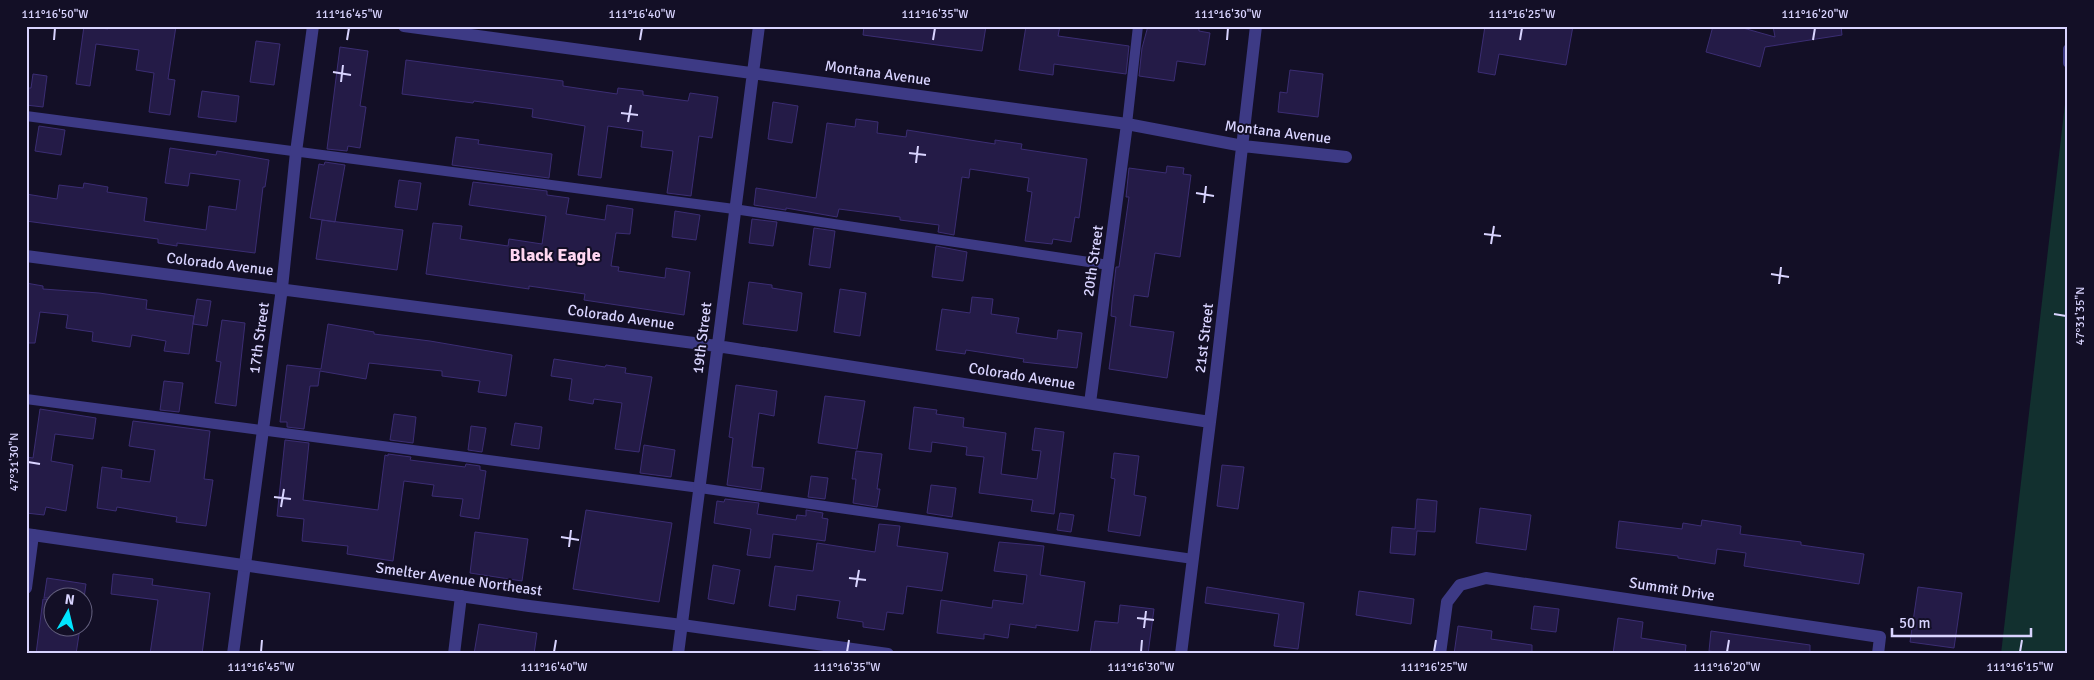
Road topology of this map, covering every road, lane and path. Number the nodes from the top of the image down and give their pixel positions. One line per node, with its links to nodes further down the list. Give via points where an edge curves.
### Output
1 (313, 26): 13 (street, 17th Street)
2 (404, 26): 6 (street, Montana Avenue)
3 (759, 26): 9 (street, 19th Street)
4 (1138, 26): 11 (lane)
5 (1256, 26): 12 (street, 21st Street)
6 (488, 32): 9 (street, Montana Avenue)
7 (2068, 49): 8 (lane)
8 (2068, 63)
9 (754, 72): 11 (street, Montana Avenue); 15 (street, 19th Street)
10 (26, 116): 13 (lane)
11 (1127, 124): 12 (street, Montana Avenue); 17 (street, 20th Street)
12 (1243, 146): 14 (street, Montana Avenue); 22 (street, 21st Street)
13 (296, 152): 15 (lane); 18 (street, 17th Street)
14 (1346, 157)
15 (734, 209): 17 (lane); 19 (street, 19th Street)
16 (26, 256): 18 (street, Colorado Avenue)
17 (1109, 265): 21 (street, 20th Street)
18 (282, 288): 19 (street, Colorado Avenue); 23 (street, 17th Street)
19 (717, 346): 21 (street, Colorado Avenue); 24 (street, 19th Street)
20 (26, 399): 23 (lane)
21 (1090, 403): 22 (street, Colorado Avenue)
22 (1210, 422): 26 (street, 21st Street)
23 (262, 431): 24 (lane); 27 (street, 17th Street)
24 (700, 488): 26 (lane); 30 (street, 19th Street)
25 (30, 535): 27 (street, Smelter Avenue Northeast); 28 (street)
26 (1193, 558): 35 (street, 21st Street)
27 (245, 565): 29 (street, Smelter Avenue Northeast); 31 (street, 17th Street)
28 (26, 588)
29 (461, 596): 30 (street, Smelter Avenue Northeast); 32 (street)
30 (682, 624): 33 (street, 19th Street); 34 (street, Smelter Avenue Northeast)
31 (233, 654)
32 (454, 654)
33 (678, 654)
34 (888, 654)
35 (1181, 654)
36 (1440, 654): 37 (street, Summit Drive, via 1446,602 1460,586 1486,578 1880,637)
37 (1878, 654)

